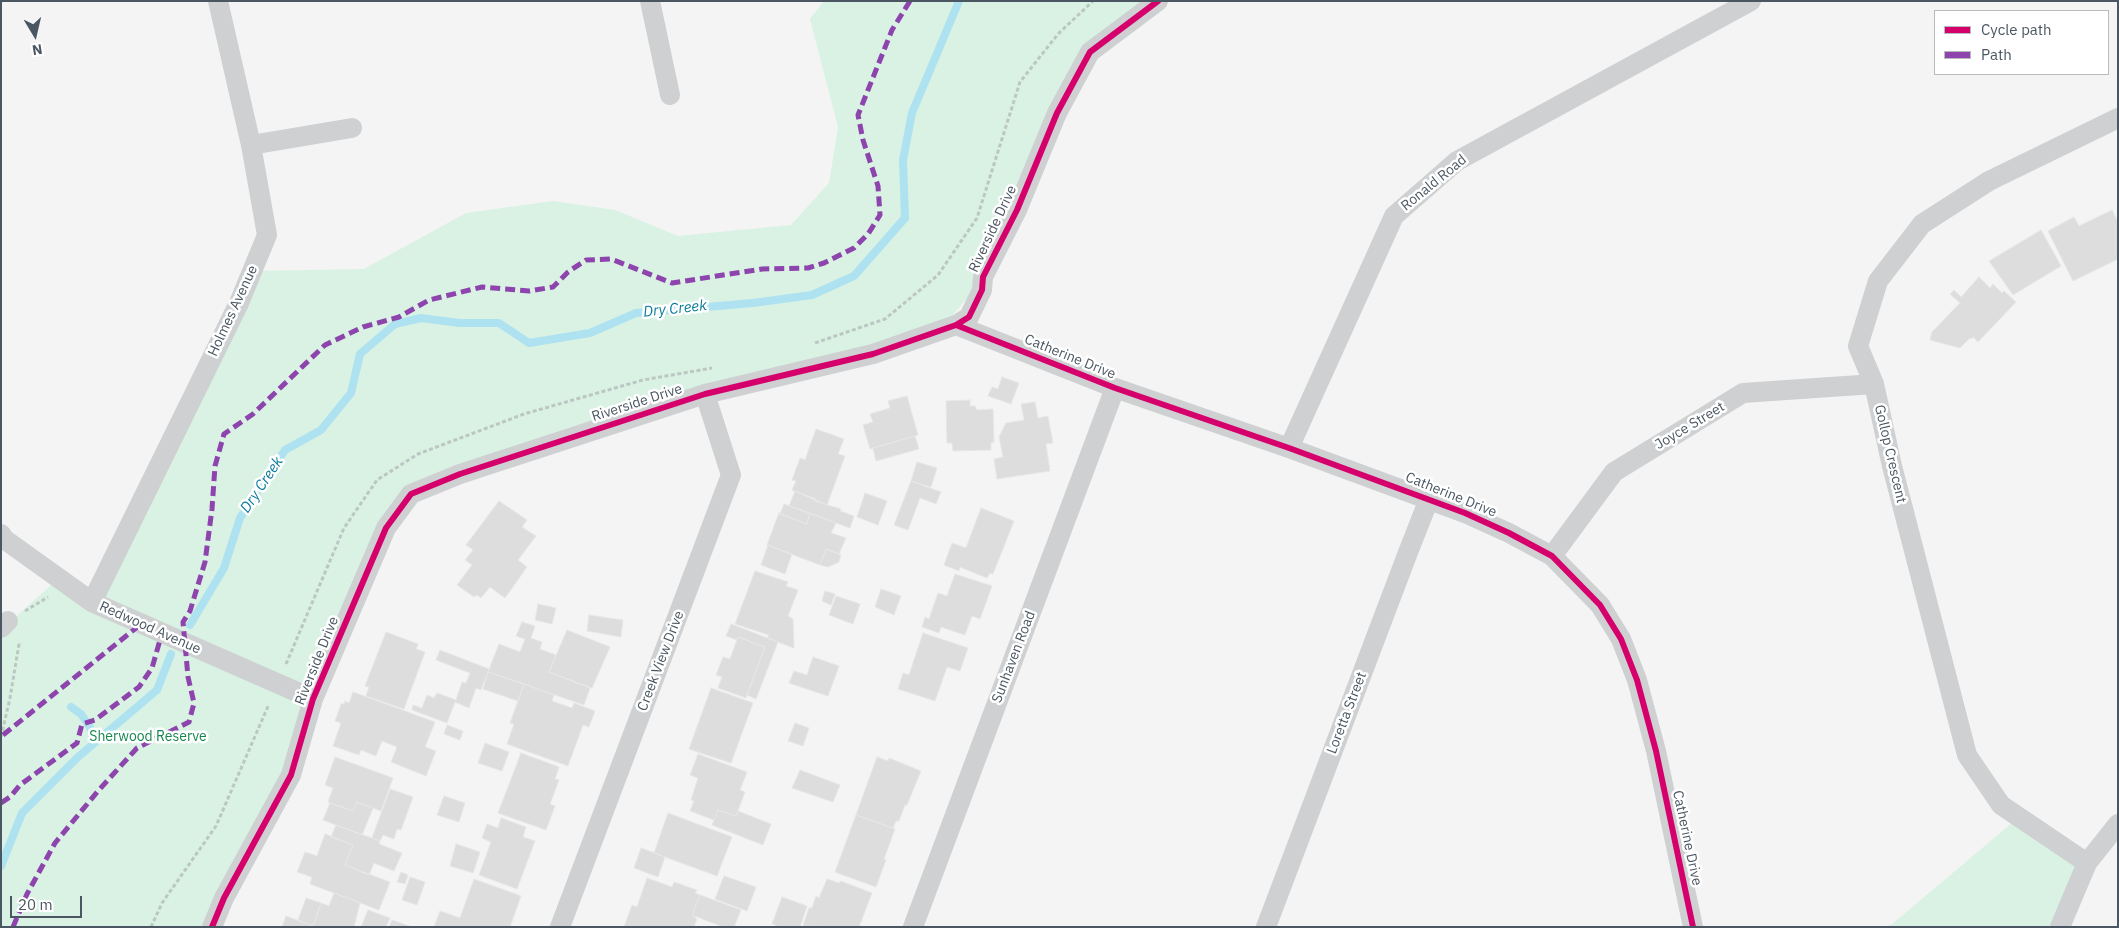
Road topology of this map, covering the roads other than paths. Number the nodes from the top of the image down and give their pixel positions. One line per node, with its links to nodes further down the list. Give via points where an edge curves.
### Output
1 (218, 1): 8 (street, Holmes Avenue)
2 (650, 1): 5 (street)
3 (1158, 1): 9 (street, Riverside Drive, via 1090,52 1056,113 1017,210 983,277 975,308 969,317)
4 (1751, 1): 13 (street, Ronald Road, via 1457,161 1394,216)
5 (670, 95)
6 (2118, 118): 10 (street, Gollop Crescent, via 1989,181 1922,224 1878,281 1858,346)
7 (352, 128): 8 (street)
8 (250, 145): 17 (street, Holmes Avenue, via 267,235 239,303)
9 (956, 325): 11 (street, Catherine Drive); 12 (street, Riverside Drive, via 873,354)
10 (1874, 384): 16 (street, Joyce Street, via 1743,393 1614,472); 20 (street, Gollop Crescent, via 1967,755 2001,804)
11 (1115, 388): 13 (street, Catherine Drive); 23 (street, Sunhaven Road)
12 (704, 394): 18 (street, Riverside Drive, via 460,474 411,494 386,528); 22 (street, Creek View Drive, via 731,475)
13 (1290, 448): 14 (street, Catherine Drive)
14 (1430, 499): 16 (street, Catherine Drive, via 1492,525); 24 (street, Loretta Street)
15 (1, 534): 17 (street, Redwood Avenue)
16 (1552, 556): 25 (street, Catherine Drive, via 1600,605 1621,639 1638,680)
17 (92, 602): 18 (street, Redwood Avenue)
18 (313, 699): 21 (street, Riverside Drive, via 291,775 224,898)
19 (2118, 824): 20 (street)
20 (2088, 863): 26 (street)
21 (212, 927)
22 (560, 927)
23 (912, 927)
24 (1266, 927)
25 (1693, 927)
26 (2060, 927)

